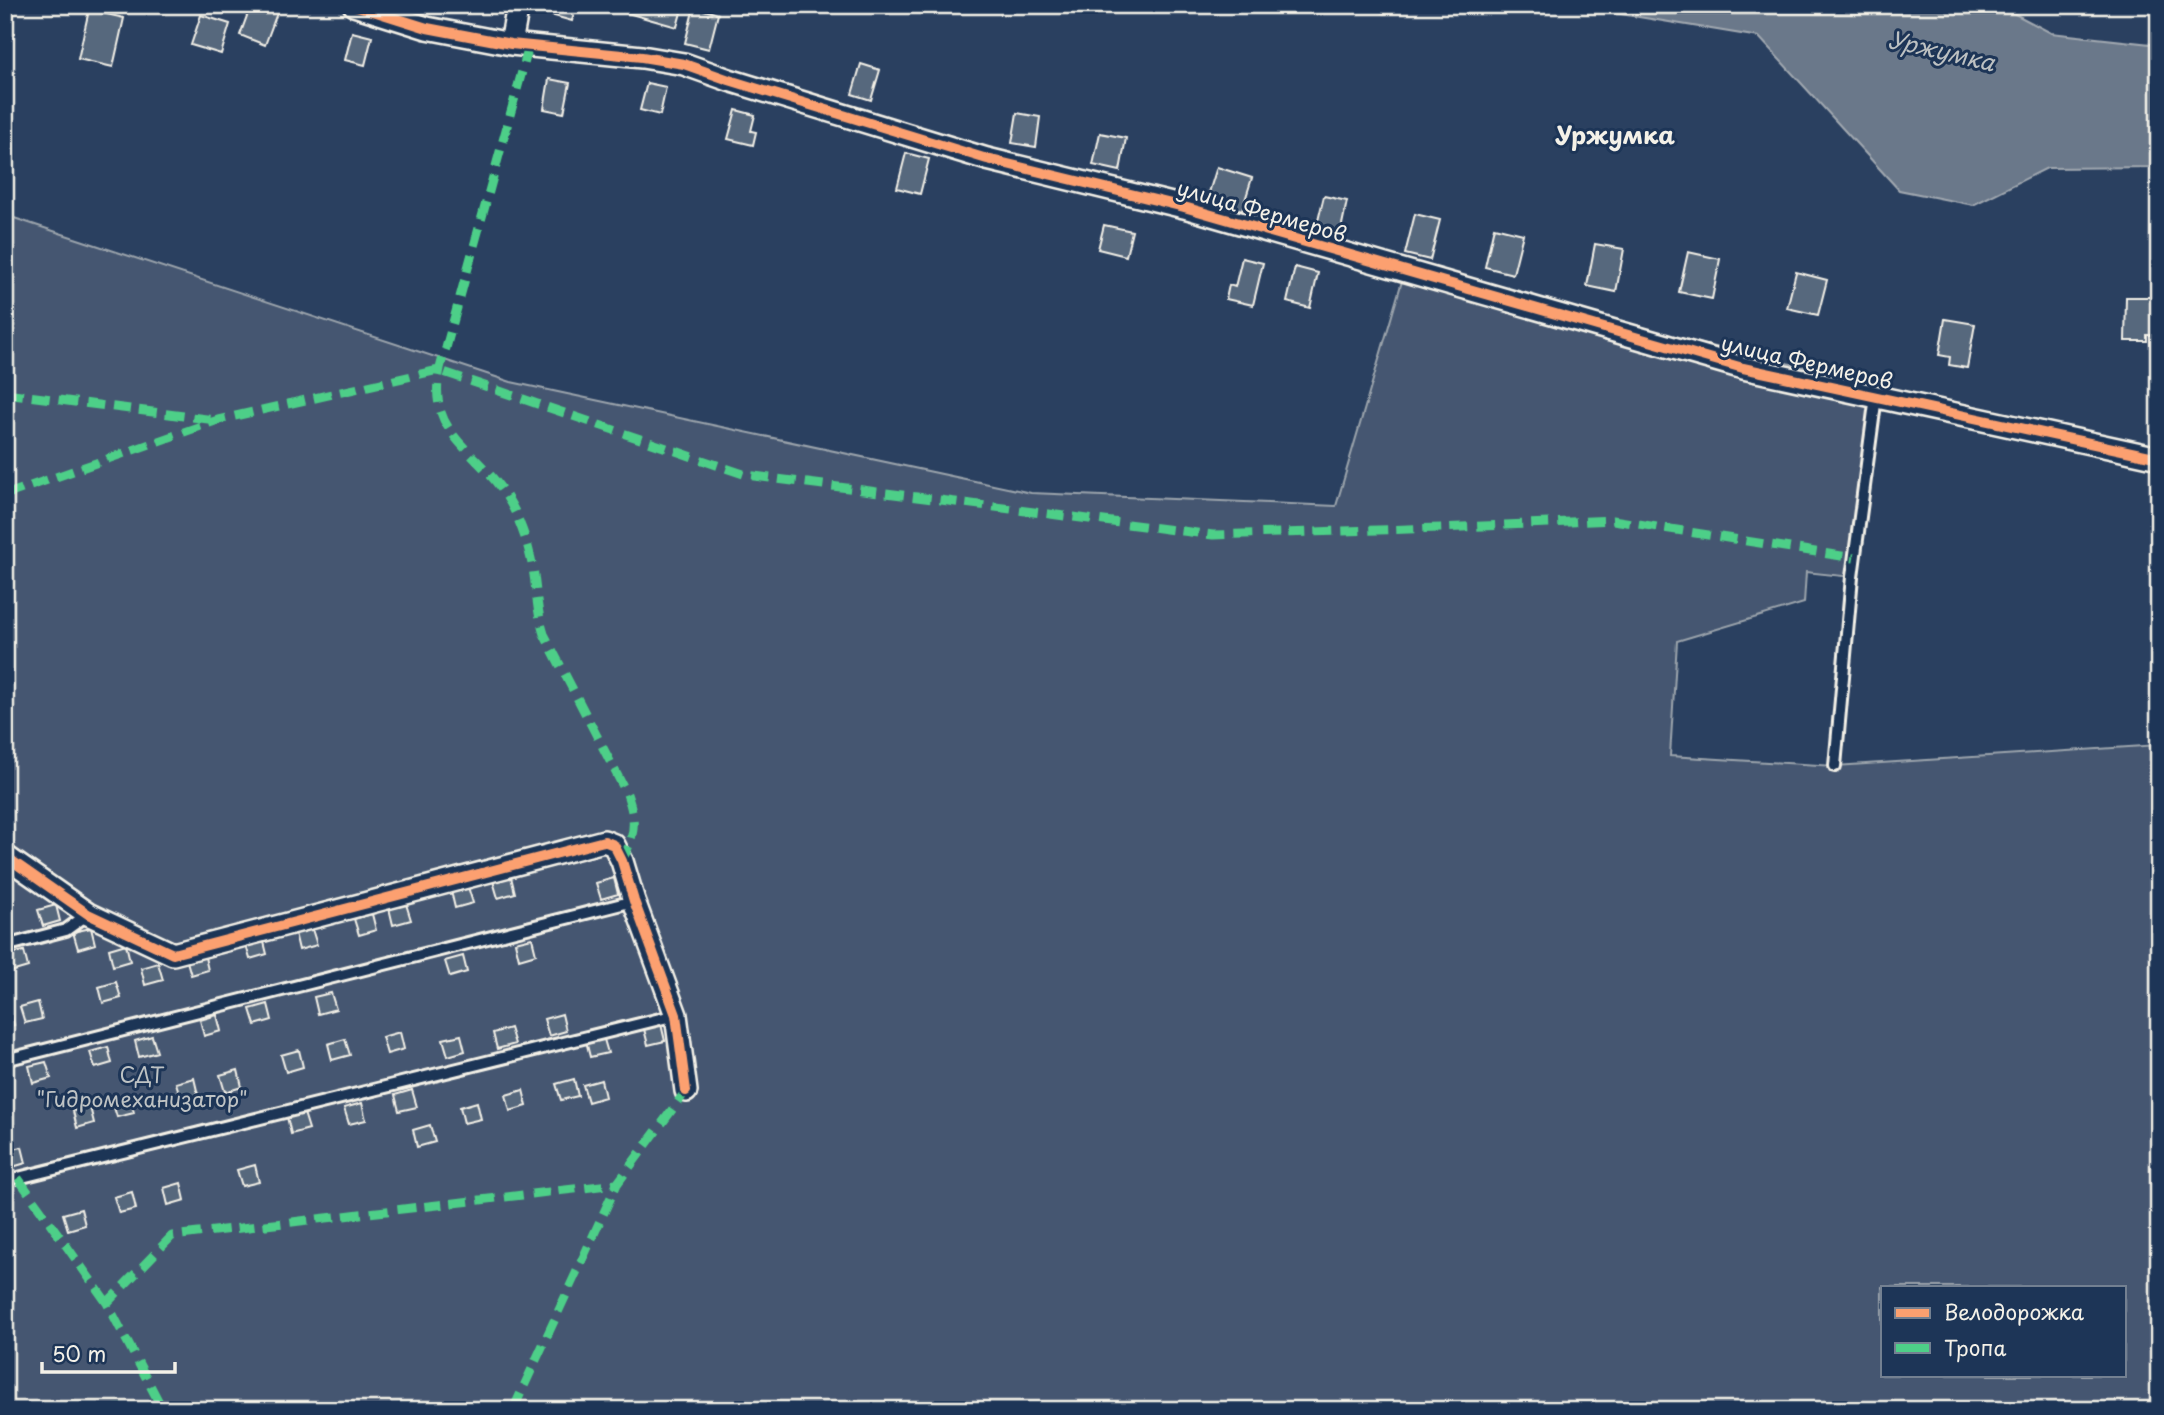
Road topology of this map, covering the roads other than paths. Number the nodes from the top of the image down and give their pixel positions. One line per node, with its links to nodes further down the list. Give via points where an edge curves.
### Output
1 (354, 5): 3 (street, улица Фермеров, via 427,28)
2 (518, 5): 3 (street)
3 (511, 44): 4 (street, улица Фермеров, via 684,64 987,159 1184,207 1743,368)
4 (1876, 396): 5 (street, улица Фермеров); 6 (lane, via 1852,577)
5 (2159, 458)
6 (1835, 766)
7 (5, 856): 9 (street)
8 (634, 901): 9 (street, via 622,860 614,845 604,841 173,954); 11 (street); 12 (lane)
9 (88, 914): 10 (lane, via 66,930)
10 (5, 946)
11 (676, 1015): 13 (street); 14 (lane)
12 (5, 1060)
13 (686, 1091)
14 (18, 1178)

